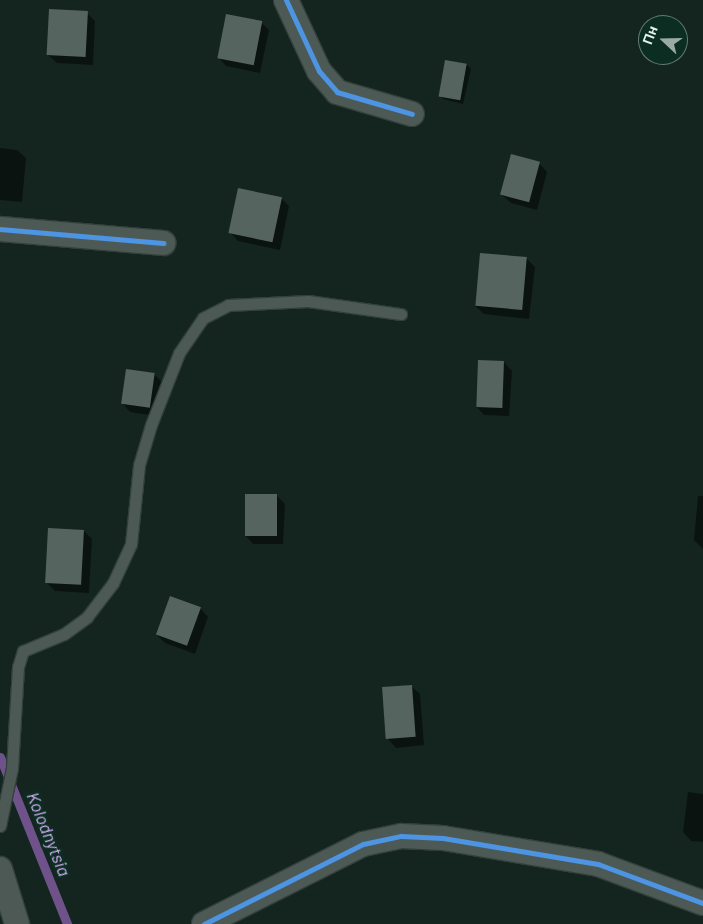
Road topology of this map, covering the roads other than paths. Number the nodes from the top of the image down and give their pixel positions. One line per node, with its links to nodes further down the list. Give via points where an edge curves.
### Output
1 (286, 0): 2 (street, via 319,72 337,92)
2 (412, 114)
3 (0, 229): 4 (street)
4 (163, 243)
5 (401, 314): 6 (lane, via 308,301 228,304 203,318 179,353 151,425 139,465 131,544 113,583 87,617 64,634 23,651 18,668 12,768)
6 (1, 823)
7 (0, 869): 9 (street)
8 (703, 903): 10 (street, via 598,864 443,838 401,836 363,844)
9 (17, 924)
10 (204, 924)

